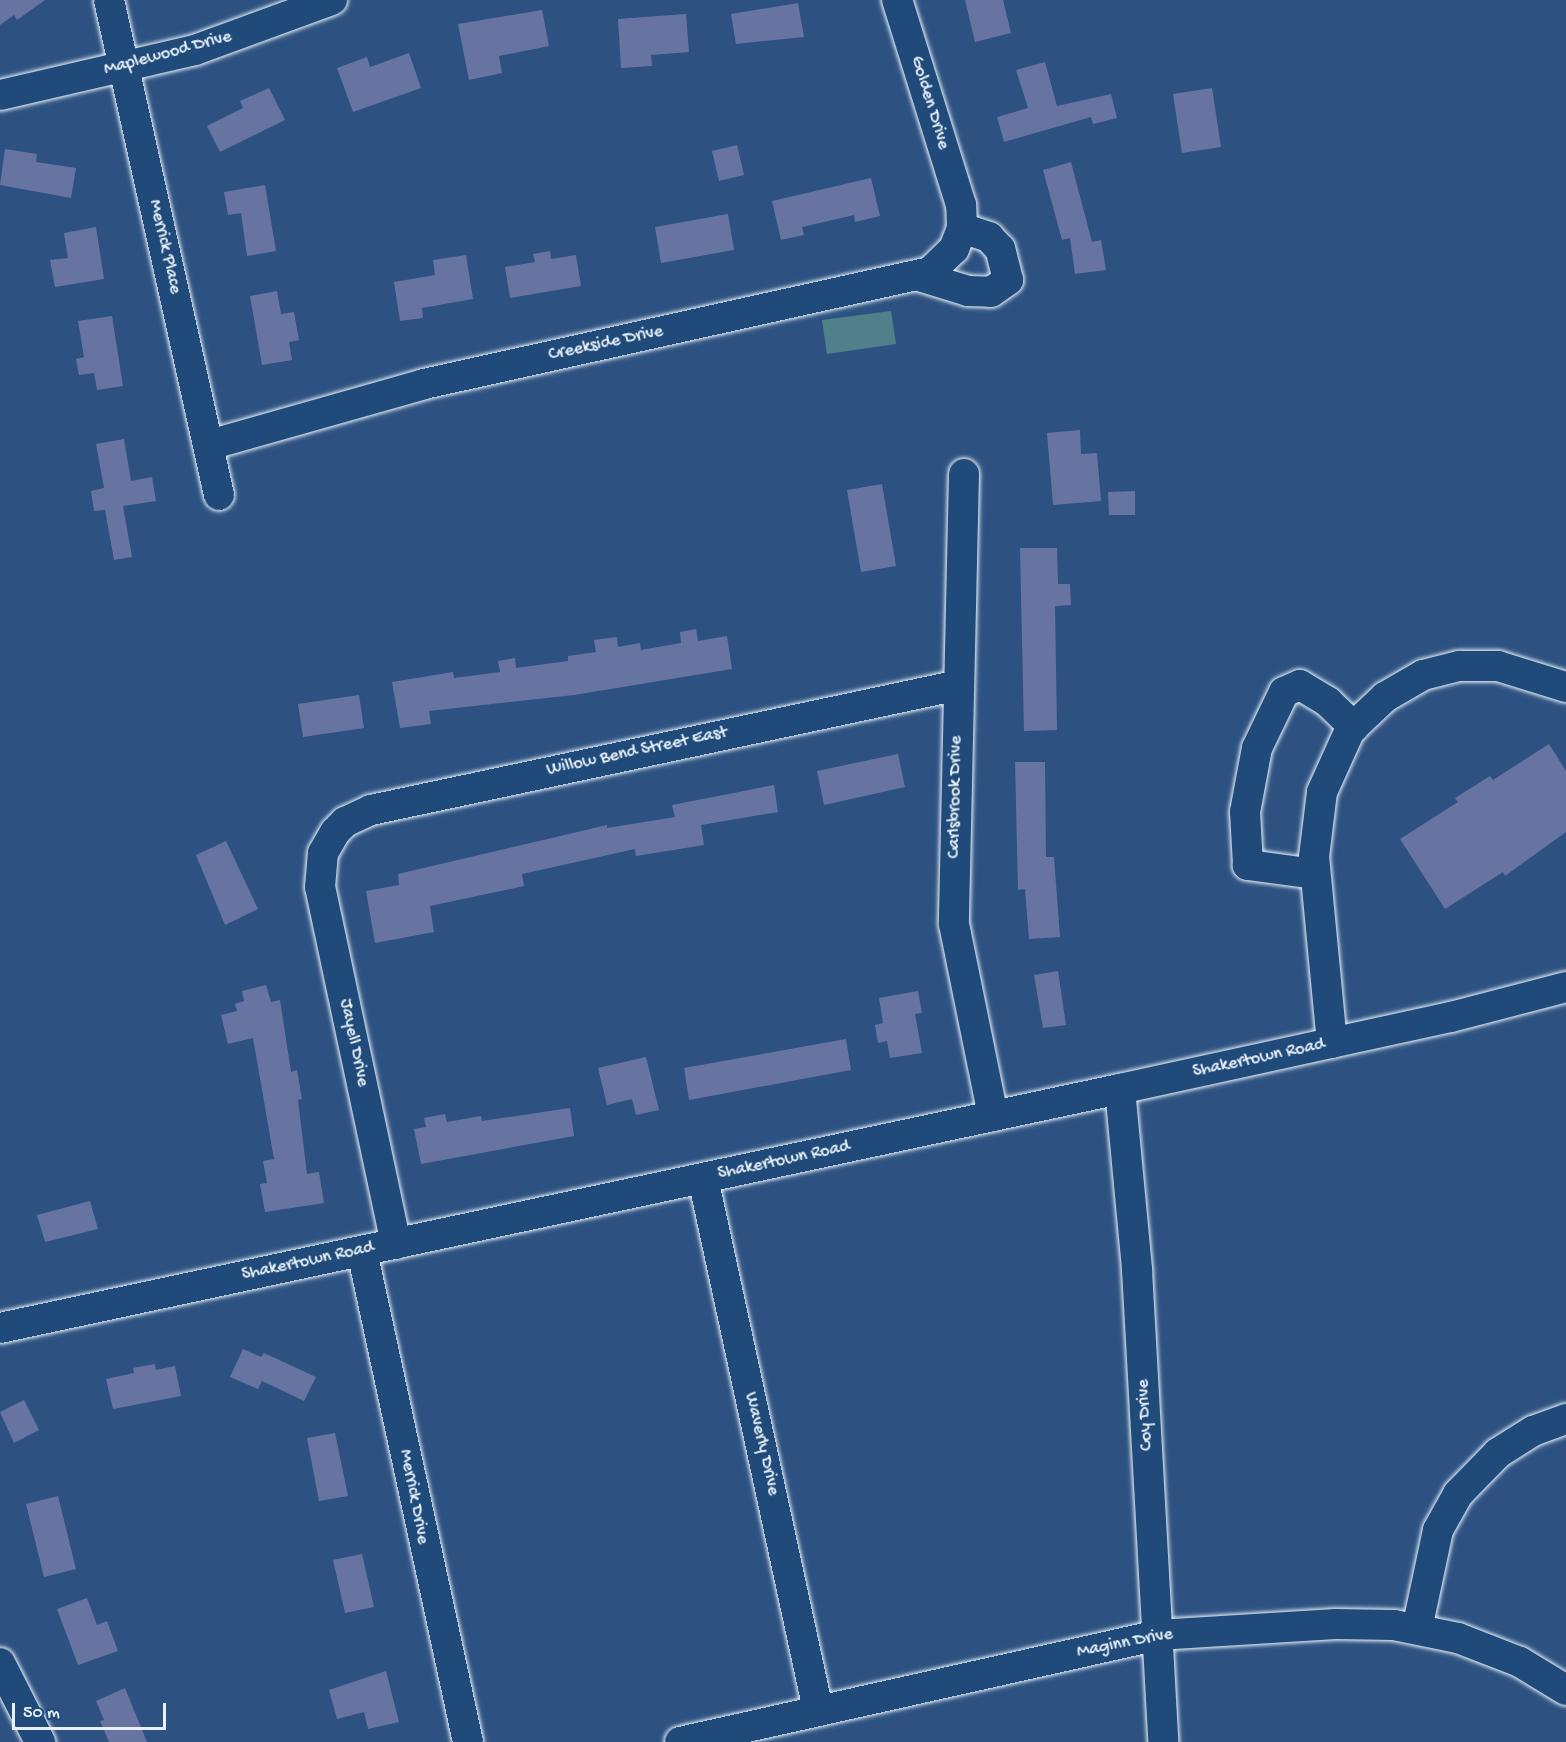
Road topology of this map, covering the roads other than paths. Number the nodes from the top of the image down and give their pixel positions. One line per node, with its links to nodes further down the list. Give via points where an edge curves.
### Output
1 (110, 0): 4 (street, Merrick Place)
2 (332, 0): 4 (street, Maplewood Drive, via 203,47)
3 (897, 0): 6 (street, Golden Drive)
4 (124, 68): 5 (street, Maplewood Drive); 8 (street, Merrick Place)
5 (0, 95)
6 (962, 217): 7 (street, Creekside Drive, via 947,257); 7 (street, via 1000,249 1008,280 992,292 968,291)
7 (919, 276): 8 (street, Creekside Drive, via 435,382)
8 (208, 445): 10 (street, Merrick Place)
9 (964, 474): 11 (street, Carlsbrook Drive)
10 (219, 495)
11 (959, 685): 14 (street, Willow Bend Street East, via 371,810 345,822); 19 (street, Carlsbrook Drive, via 954,924)
12 (1566, 687): 13 (street, via 1498,666 1460,666 1423,675 1385,697)
13 (1354, 727): 15 (street, via 1322,792 1314,857); 15 (street, via 1328,702 1300,686 1284,692 1257,748 1245,812 1248,865)
14 (327, 843): 21 (street, Jayell Drive, via 320,864 320,887)
15 (1316, 874): 17 (street)
16 (1566, 987): 17 (street, Shakertown Road)
17 (1332, 1042): 18 (street, Shakertown Road)
18 (1120, 1089): 19 (street, Shakertown Road); 26 (street, Coy Drive, via 1137,1270)
19 (993, 1116): 20 (street, Shakertown Road)
20 (703, 1178): 21 (street, Shakertown Road); 29 (street, Waverly Drive)
21 (396, 1244): 22 (street, Shakertown Road)
22 (362, 1251): 23 (street, Shakertown Road); 31 (street, Merrick Drive)
23 (0, 1328)
24 (1566, 1419): 25 (street, via 1533,1431 1504,1448 1458,1494 1432,1548)
25 (1417, 1629): 26 (street, Maginn Drive, via 1336,1624); 28 (street, Maginn Drive, via 1502,1654)
26 (1157, 1635): 29 (street, Maginn Drive); 33 (street, Coy Drive)
27 (0, 1663): 30 (street)
28 (1566, 1690)
29 (818, 1710): 32 (street, Maginn Drive)
30 (40, 1742)
31 (468, 1742)
32 (680, 1742)
33 (1163, 1742)

